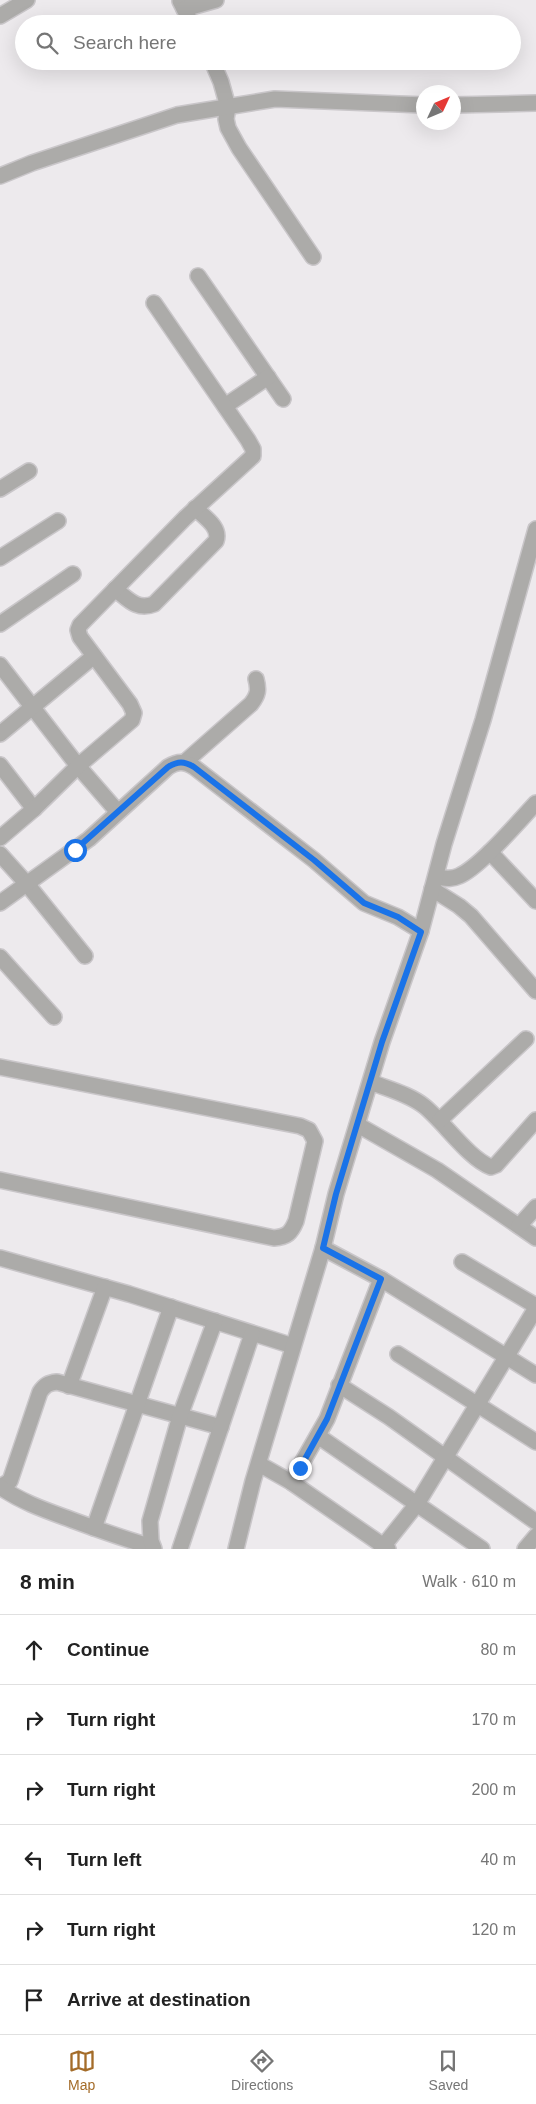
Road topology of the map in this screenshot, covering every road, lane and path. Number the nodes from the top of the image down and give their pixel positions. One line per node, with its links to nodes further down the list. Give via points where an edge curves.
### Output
1 (27, 0): 4 (street)
2 (216, 0): 3 (street)
3 (182, 4)
4 (0, 16)
5 (216, 70): 9 (street)
6 (536, 103): 8 (street)
7 (416, 105): 9 (street, via 276,99)
8 (461, 105)
9 (228, 107): 10 (street, via 177,115); 11 (street, via 228,128 239,148)
10 (0, 176)
11 (313, 257)
12 (198, 276): 14 (street)
13 (154, 303): 16 (street)
14 (268, 377): 15 (street); 16 (street)
15 (283, 400)
16 (225, 406): 19 (street, via 248,440 253,456)
17 (29, 471): 18 (street)
18 (0, 489)
19 (195, 508): 25 (street); 25 (street, via 216,529 216,541 154,604 136,606)
20 (58, 521): 22 (street)
21 (536, 529): 23 (street)
22 (0, 558)
23 (531, 560): 41 (street)
24 (73, 574): 26 (street)
25 (115, 589): 27 (street, via 78,630)
26 (0, 624)
27 (94, 656): 30 (street); 33 (street, via 134,713 125,727)
28 (0, 665): 30 (street)
29 (256, 679): 32 (street, via 257,697)
30 (32, 708): 31 (street); 33 (street)
31 (0, 734)
32 (185, 762): 37 (street, via 176,762 168,767); 45 (street, via 314,860 364,903 398,917)
33 (78, 766): 35 (street); 37 (street)
34 (2, 771): 35 (street)
35 (34, 809): 38 (street)
36 (534, 810): 39 (street)
37 (117, 812): 42 (street, via 89,839)
38 (0, 838)
39 (490, 852): 41 (street, via 460,876); 43 (street)
40 (0, 854): 42 (street)
41 (434, 883): 45 (street); 48 (street, via 471,916)
42 (27, 884): 44 (street); 47 (street)
43 (536, 901)
44 (0, 903)
45 (421, 932): 52 (street)
46 (0, 956): 49 (street)
47 (85, 956)
48 (536, 991)
49 (54, 1017)
50 (526, 1039): 53 (street)
51 (0, 1067): 56 (street, via 300,1126 309,1130 315,1141 296,1221 292,1231 284,1237 274,1238)
52 (371, 1082): 53 (street, via 417,1100); 55 (street)
53 (440, 1120): 54 (street, via 473,1154 491,1167)
54 (536, 1120)
55 (358, 1125): 58 (street, via 437,1170); 60 (street)
56 (0, 1180)
57 (536, 1207): 58 (street)
58 (519, 1226): 59 (street)
59 (536, 1238)
60 (323, 1248): 63 (street); 69 (street)
61 (0, 1258): 64 (street)
62 (462, 1262): 66 (street)
63 (381, 1279): 71 (street); 73 (street)
64 (105, 1288): 65 (street); 74 (street)
65 (171, 1307): 67 (street); 75 (street)
66 (536, 1307): 71 (street)
67 (215, 1321): 68 (street); 77 (street)
68 (252, 1334): 69 (street); 78 (street)
69 (293, 1346): 82 (street)
70 (398, 1354): 76 (street)
71 (506, 1357): 72 (street); 76 (street)
72 (536, 1375)
73 (339, 1385): 79 (street); 81 (street)
74 (69, 1386): 75 (street); 84 (street, via 50,1383 40,1392 10,1481)
75 (137, 1404): 77 (street); 87 (street)
76 (478, 1404): 80 (street); 81 (street)
77 (180, 1416): 78 (street); 89 (street, via 150,1521)
78 (221, 1427): 91 (street)
79 (318, 1436): 83 (street); 85 (street)
80 (536, 1442)
81 (446, 1458): 85 (street); 86 (street)
82 (259, 1464): 83 (street); 92 (street)
83 (291, 1482): 90 (street)
84 (0, 1487): 87 (street, via 13,1496)
85 (417, 1504): 90 (street); 93 (street)
86 (536, 1522)
87 (94, 1528): 89 (street)
88 (536, 1536): 94 (street)
89 (154, 1548)
90 (384, 1548)
91 (180, 1549)
92 (236, 1549)
93 (482, 1549)
94 (525, 1549)

